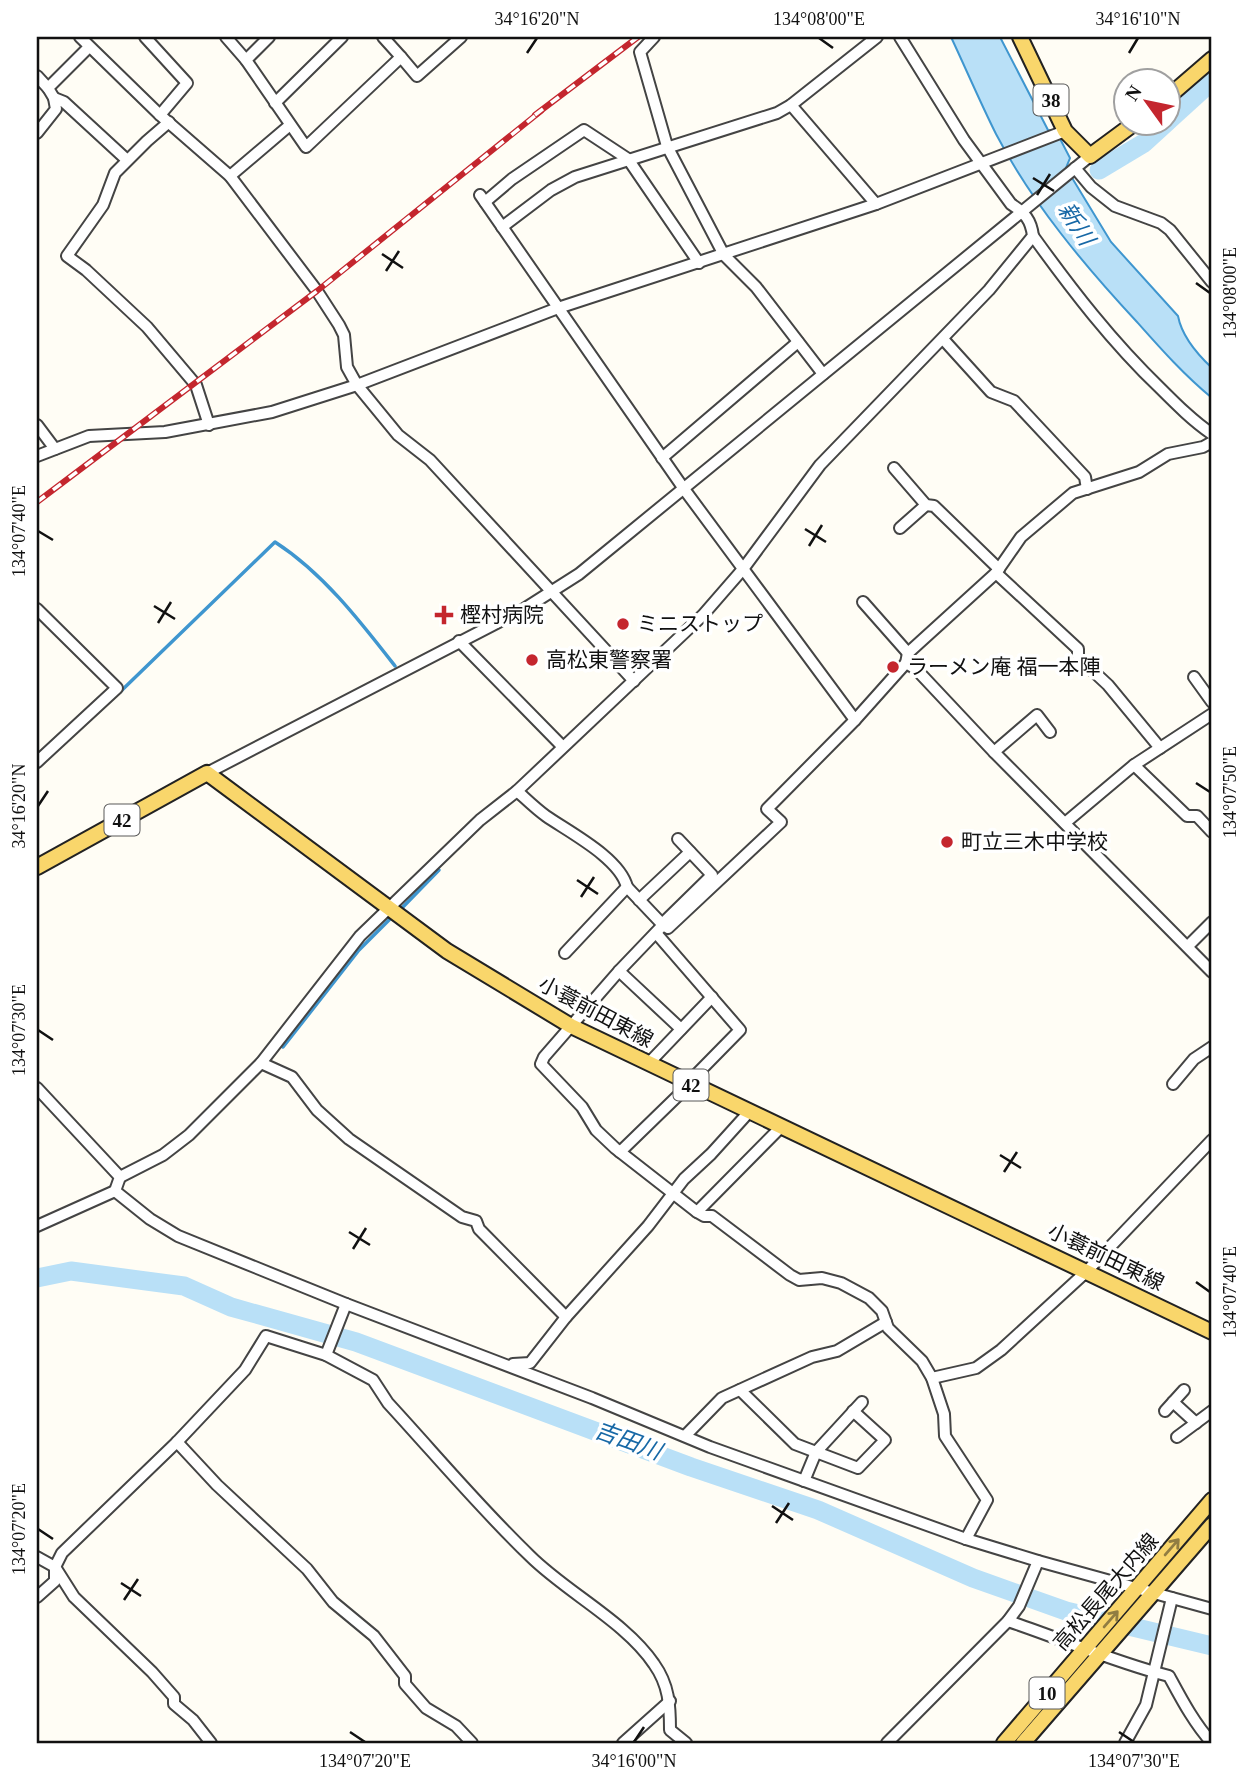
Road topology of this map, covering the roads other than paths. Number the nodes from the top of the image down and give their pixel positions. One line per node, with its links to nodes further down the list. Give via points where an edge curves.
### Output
1 (79, 37): 12 (street)
2 (145, 37): 21 (street, via 187,83)
3 (226, 37): 15 (street)
4 (269, 37): 15 (street)
5 (342, 37): 19 (street)
6 (383, 37): 13 (street)
7 (461, 37): 13 (street, via 418,76)
8 (654, 37): 26 (street, via 640,52)
9 (877, 37): 20 (street)
10 (900, 37): 29 (street)
11 (1020, 37): 23 (main road, 38)
12 (89, 47): 18 (street); 21 (street)
13 (401, 57): 22 (street, via 306,147)
14 (1212, 59): 17 (main road)
15 (246, 60): 19 (street)
16 (37, 76): 18 (street)
17 (1182, 85)
18 (51, 93): 24 (street, via 56,109); 28 (street)
19 (275, 103): 22 (street)
20 (791, 105): 26 (street); 32 (street)
21 (164, 118): 28 (street); 31 (street)
22 (290, 125): 31 (street)
23 (1062, 132): 29 (street); 30 (main road, 38, via 1074,143)
24 (37, 133)
25 (1117, 136): 30 (main road)
26 (667, 146): 27 (street); 36 (street)
27 (628, 159): 34 (street, via 575,177); 34 (street, via 584,130 483,198); 37 (street)
28 (127, 160): 45 (street, via 67,256 147,327 196,384)
29 (981, 163): 32 (street); 33 (street)
30 (1079, 165): 33 (street); 38 (street, via 1091,187 1115,206 1170,230)
31 (230, 176): 43 (street, via 339,325 347,367)
32 (876, 204): 36 (street)
33 (1022, 211): 35 (street); 42 (street)
34 (502, 227): 39 (street)
35 (1033, 236): 40 (street); 46 (street, via 1082,304 1143,372)
36 (724, 255): 37 (street); 41 (street, via 756,287)
37 (699, 263): 39 (street)
38 (1212, 282)
39 (558, 308): 43 (street); 50 (street)
40 (943, 339): 53 (street, via 991,392 1014,401 1085,477); 56 (street, via 820,465)
41 (798, 342): 42 (street); 50 (street)
42 (823, 374): 52 (street)
43 (357, 385): 45 (street, via 272,412); 58 (street, via 398,435 429,460)
44 (37, 425): 48 (street)
45 (209, 425): 48 (street, via 89,436)
46 (1212, 434)
47 (1212, 442): 53 (street, via 1168,454 1139,472)
48 (55, 449): 49 (street)
49 (37, 456)
50 (662, 458): 52 (street)
51 (894, 468): 54 (street)
52 (684, 489): 56 (street); 58 (street, via 579,575)
53 (1087, 489): 57 (street, via 1073,494 1021,537)
54 (926, 505): 55 (street); 57 (street, via 934,506)
55 (900, 528)
56 (743, 569): 64 (street); 67 (street)
57 (997, 571): 62 (street); 70 (street, via 1078,649 1078,657 1108,685)
58 (550, 592): 61 (street); 64 (street)
59 (863, 602): 62 (street)
60 (37, 609): 72 (street, via 117,688)
61 (459, 641): 69 (street); 74 (street)
62 (907, 658): 67 (street); 71 (street)
63 (1194, 677): 65 (street)
64 (634, 681): 69 (street)
65 (1212, 702)
66 (1212, 714): 70 (street)
67 (855, 720): 85 (street, via 767,809 781,822 668,928)
68 (1050, 732): 71 (street, via 1037,715)
69 (562, 746): 75 (street)
70 (1160, 748): 73 (street)
71 (994, 752): 76 (street)
72 (37, 762)
73 (1134, 765): 76 (street); 77 (street, via 1187,816 1196,816)
74 (207, 773): 80 (main road, 42); 83 (main road, 小蓑前田東線 / 42)
75 (517, 791): 81 (street, via 544,815 594,847 625,879); 83 (street, via 480,820)
76 (1065, 823): 86 (street)
77 (1212, 832)
78 (678, 839): 79 (street)
79 (690, 852): 82 (street); 85 (street, via 712,875)
80 (37, 867)
81 (627, 887): 82 (street); 87 (street)
82 (639, 900): 85 (street)
83 (388, 909): 91 (main road, 小蓑前田東線 / 42, via 447,951); 94 (street, via 327,976)
84 (1212, 922): 86 (street)
85 (661, 928): 89 (street); 90 (street)
86 (1188, 946): 88 (street)
87 (565, 953)
88 (1211, 967)
89 (619, 971): 91 (street); 92 (street)
90 (712, 997): 92 (street); 96 (street, via 740,1030)
91 (571, 1026): 95 (main road, 小蓑前田東線 / 42); 102 (street, via 541,1064)
92 (681, 1029): 95 (street)
93 (1212, 1047): 97 (street, via 1194,1059)
94 (261, 1063): 103 (street, via 189,1135 163,1155); 110 (street, via 292,1077 317,1110 349,1139 462,1217 476,1221)
95 (648, 1064): 96 (main road, 小蓑前田東線 / 42)
96 (689, 1084): 99 (main road, 小蓑前田東線 / 42); 102 (street)
97 (1173, 1084)
98 (37, 1088): 103 (street)
99 (749, 1112): 100 (main road, 小蓑前田東線 / 42); 105 (street)
100 (780, 1127): 106 (street); 108 (main road, 小蓑前田東線 / 42)
101 (1212, 1140): 108 (street)
102 (620, 1152): 105 (street)
103 (120, 1177): 104 (street)
104 (116, 1191): 107 (street); 109 (street, via 178,1236)
105 (673, 1192): 106 (street); 110 (street)
106 (697, 1212): 111 (street, via 712,1216 799,1280 841,1283 869,1298)
107 (37, 1226)
108 (1087, 1271): 112 (main road, 小蓑前田東線 / 42); 115 (street, via 976,1368)
109 (346, 1304): 113 (street); 114 (street)
110 (566, 1317): 114 (street, via 530,1363)
111 (886, 1322): 115 (street); 116 (street, via 837,1351 812,1357)
112 (1212, 1332)
113 (326, 1355): 124 (street, via 266,1336 245,1370); 140 (street, via 373,1380 388,1403 531,1557 619,1628 652,1661)
114 (506, 1364): 122 (street)
115 (932, 1378): 129 (street, via 944,1414 945,1436 987,1500)
116 (740, 1390): 122 (street, via 722,1398); 125 (street, via 795,1444)
117 (1184, 1390): 121 (street, via 1169,1406)
118 (862, 1402): 119 (street)
119 (853, 1411): 125 (street); 125 (street, via 885,1440 858,1468)
120 (1212, 1411): 121 (street)
121 (1196, 1423): 123 (street)
122 (685, 1437): 126 (street)
123 (1177, 1437)
124 (177, 1441): 132 (street, via 62,1553); 142 (street, via 307,1569 333,1602 374,1636 426,1708 457,1726)
125 (816, 1452): 126 (street)
126 (804, 1481): 129 (street)
127 (1212, 1500): 133 (main road, 高松長尾大内線 / 10, one-way to 127)
128 (1212, 1525): 133 (main road, 高松長尾大内線 / 10)
129 (965, 1539): 131 (street)
130 (37, 1557): 132 (street)
131 (1038, 1561): 133 (street); 137 (street)
132 (55, 1567): 134 (street, via 55,1581); 141 (street, via 74,1597 152,1672 174,1697 174,1704)
133 (1142, 1594): 135 (street); 138 (main road, 高松長尾大内線 / 10)
134 (37, 1597)
135 (1171, 1604): 136 (street); 139 (street)
136 (1212, 1609)
137 (1008, 1621): 138 (street); 145 (street)
138 (1095, 1648): 139 (street); 146 (main road, 高松長尾大内線 / 10); 147 (main road, 高松長尾大内線 / 10)
139 (1155, 1672): 148 (street, via 1146,1704); 149 (street, via 1169,1676 1195,1724)
140 (670, 1701): 143 (street); 144 (street, via 670,1730)
141 (211, 1743)
142 (472, 1743)
143 (623, 1743)
144 (686, 1743)
145 (887, 1743)
146 (1004, 1743)
147 (1023, 1743)
148 (1125, 1743)
149 (1212, 1743)

